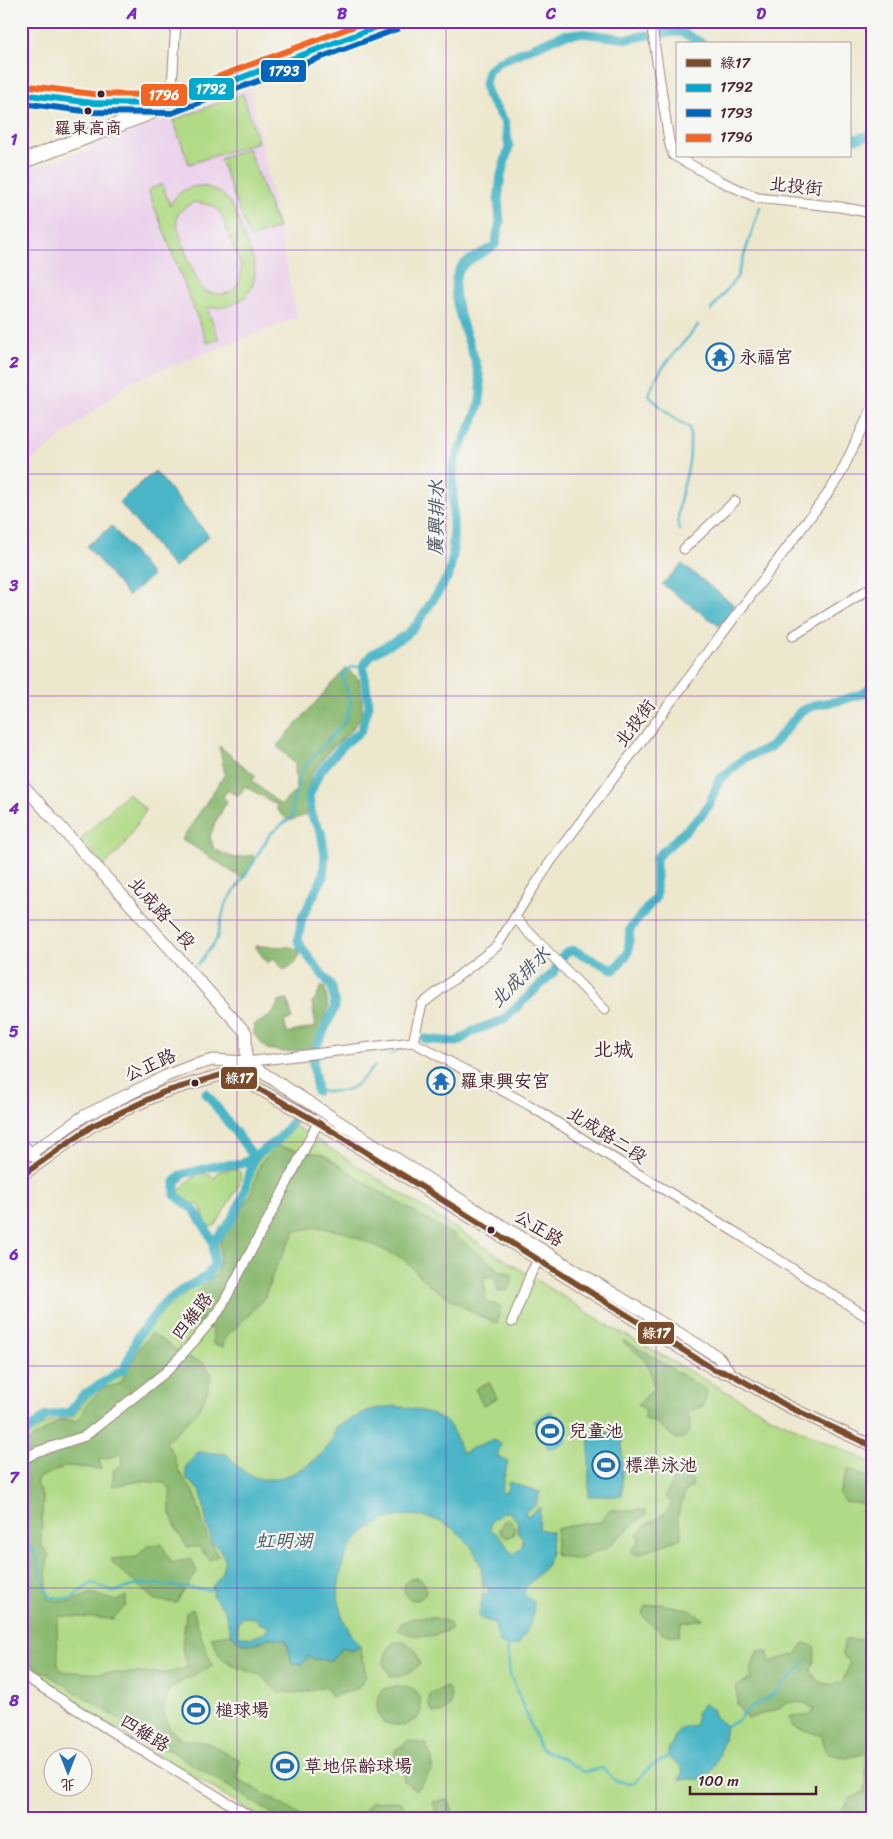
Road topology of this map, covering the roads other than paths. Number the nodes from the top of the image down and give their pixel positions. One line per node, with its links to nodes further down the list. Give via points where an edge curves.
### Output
1 (176, 21): 5 (street)
2 (394, 21): 5 (main road)
3 (652, 26): 6 (street, 北投街, via 669,141)
4 (21, 94): 5 (street, via 68,102)
5 (171, 104): 8 (main road)
6 (676, 157)
7 (678, 158): 9 (street, 北投街, via 758,198)
8 (21, 162)
9 (872, 213)
10 (871, 410): 16 (street, 北投街, via 840,475 826,496 552,861)
11 (735, 501): 12 (street)
12 (684, 549)
13 (872, 587): 14 (street)
14 (793, 636)
15 (21, 783): 19 (street, 北成路一段, via 246,1033)
16 (515, 918): 17 (street); 18 (street, 北投街, via 497,946 422,1004)
17 (605, 1010)
18 (413, 1042): 19 (street); 28 (street, 北成路二段, via 529,1105)
19 (246, 1062): 20 (street, 北成路一段); 21 (street, 公正路); 24 (street, 公正路, via 214,1060 191,1066 84,1116)
20 (240, 1078): 22 (street, 公正路); 25 (street, 公正路, via 221,1075 164,1092 92,1126)
21 (326, 1113): 22 (street); 27 (street, 公正路)
22 (319, 1124): 27 (street, 公正路); 31 (street, 四維路, via 219,1311 168,1371 86,1436 36,1452)
23 (21, 1142): 24 (street)
24 (26, 1156): 25 (street)
25 (40, 1163): 26 (street, 公正路)
26 (21, 1176)
27 (541, 1255): 29 (street); 30 (street, 公正路, via 715,1370 732,1374 789,1407)
28 (872, 1320)
29 (512, 1322)
30 (872, 1446)
31 (21, 1461)
32 (21, 1674): 33 (street, 四維路)
33 (253, 1818)

